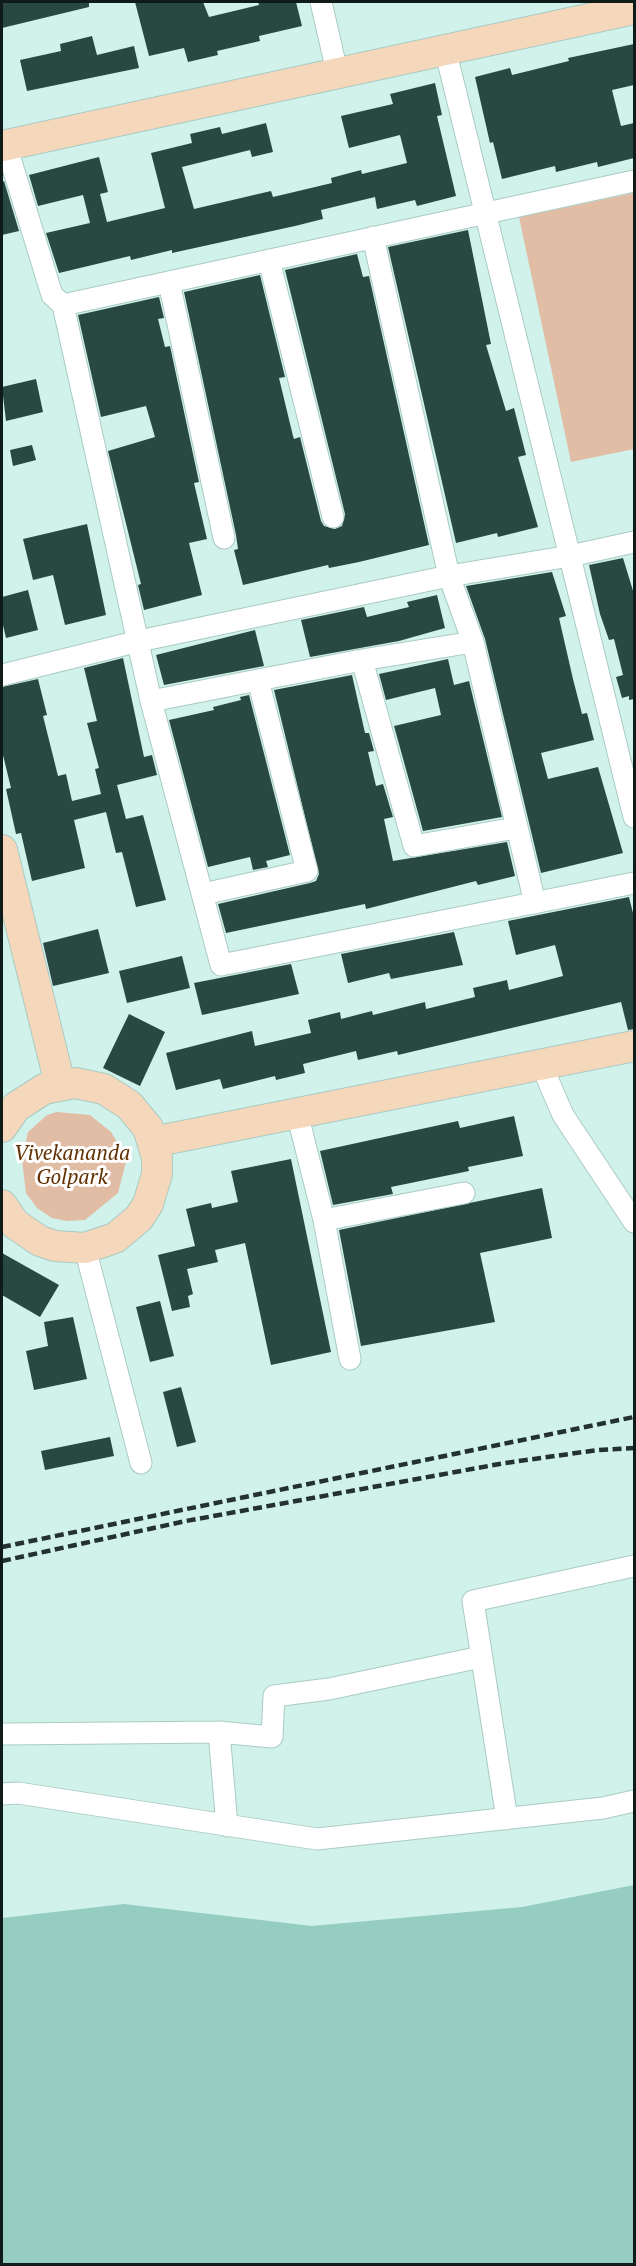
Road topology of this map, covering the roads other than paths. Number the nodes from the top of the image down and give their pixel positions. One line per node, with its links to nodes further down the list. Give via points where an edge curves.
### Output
1 (321, 2): 4 (street)
2 (634, 9): 3 (street)
3 (445, 49): 4 (street); 7 (street)
4 (337, 72): 5 (street)
5 (4, 146): 11 (street, via 52,295)
6 (634, 181): 7 (street)
7 (485, 213): 8 (street); 15 (street)
8 (373, 237): 9 (street); 16 (street)
9 (269, 260): 10 (street); 12 (street)
10 (169, 282): 11 (street); 13 (street)
11 (63, 305): 17 (street)
12 (333, 517)
13 (224, 538)
14 (634, 542): 15 (street)
15 (570, 556): 16 (street); 23 (street)
16 (449, 576): 17 (street); 18 (street)
17 (139, 641): 20 (street); 22 (street)
18 (473, 642): 19 (street); 24 (street)
19 (362, 660): 21 (street); 24 (street, via 414,846)
20 (2, 675)
21 (258, 680): 22 (street); 27 (street, via 307,871)
22 (152, 701): 27 (street)
23 (634, 817)
24 (515, 828): 28 (street)
25 (3, 865): 31 (street)
26 (634, 883): 28 (street)
27 (203, 894): 28 (street, via 221,965)
28 (535, 903)
29 (634, 1046): 30 (street)
30 (541, 1064): 32 (street); 38 (street, via 563,1115)
31 (60, 1084): 33 (street, via 29,1096); 34 (street, via 90,1085 117,1096 140,1116)
32 (297, 1113): 34 (street); 37 (street)
33 (2, 1127)
34 (153, 1142): 39 (street, via 157,1174 148,1204 128,1229 101,1245)
35 (464, 1193): 37 (street)
36 (2, 1204): 39 (street, via 15,1224 40,1241)
37 (324, 1220): 40 (street)
38 (634, 1222)
39 (85, 1248): 41 (street)
40 (350, 1359)
41 (141, 1463)
42 (634, 1566): 43 (street, via 473,1601)
43 (482, 1657): 44 (street, via 328,1689 274,1696 272,1737); 48 (street)
44 (219, 1732): 45 (street); 49 (street)
45 (5, 1734)
46 (2, 1794): 49 (street, via 18,1793)
47 (634, 1801): 48 (street)
48 (507, 1819): 49 (street, via 317,1839)
49 (227, 1826)

